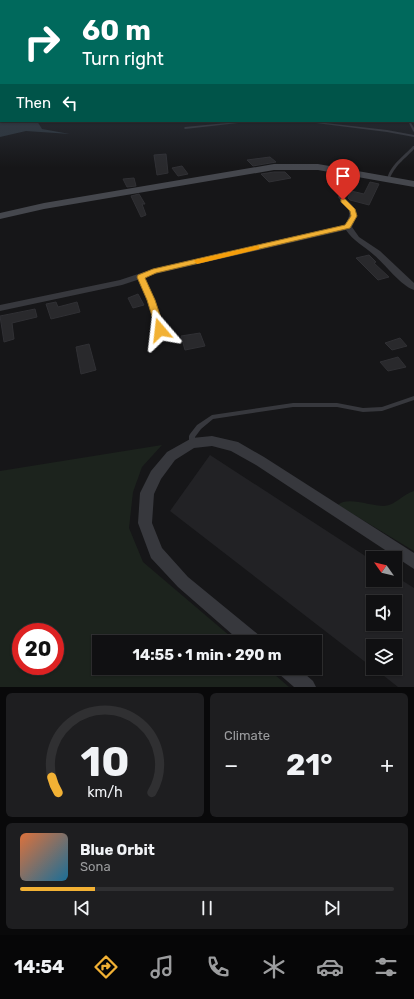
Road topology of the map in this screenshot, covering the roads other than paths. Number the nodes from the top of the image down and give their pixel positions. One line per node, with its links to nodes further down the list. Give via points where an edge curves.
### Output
1 (245, 122): 4 (lane)
2 (310, 122): 6 (lane)
3 (410, 122): 5 (lane)
4 (185, 128)
5 (414, 131)
6 (414, 136)
7 (414, 146): 9 (lane, via 390,172)
8 (354, 172): 9 (street); 11 (street, via 318,166 274,167); 12 (street, via 341,197 353,210 354,216)
9 (388, 179): 10 (street)
10 (414, 184)
11 (0, 216)
12 (348, 227): 13 (street, via 153,272); 14 (street, via 350,232)
13 (141, 277): 15 (street); 16 (lane)
14 (414, 287)
15 (0, 308)
16 (160, 330)
17 (414, 398): 18 (lane, via 382,409 293,405 231,413 212,417 192,436)
18 (192, 443): 19 (street, via 212,441 234,446); 20 (street, via 172,456 156,475 147,493 145,523 156,553 183,582)
19 (414, 562)
20 (246, 635)
21 (293, 675): 22 (street)
22 (307, 687)

